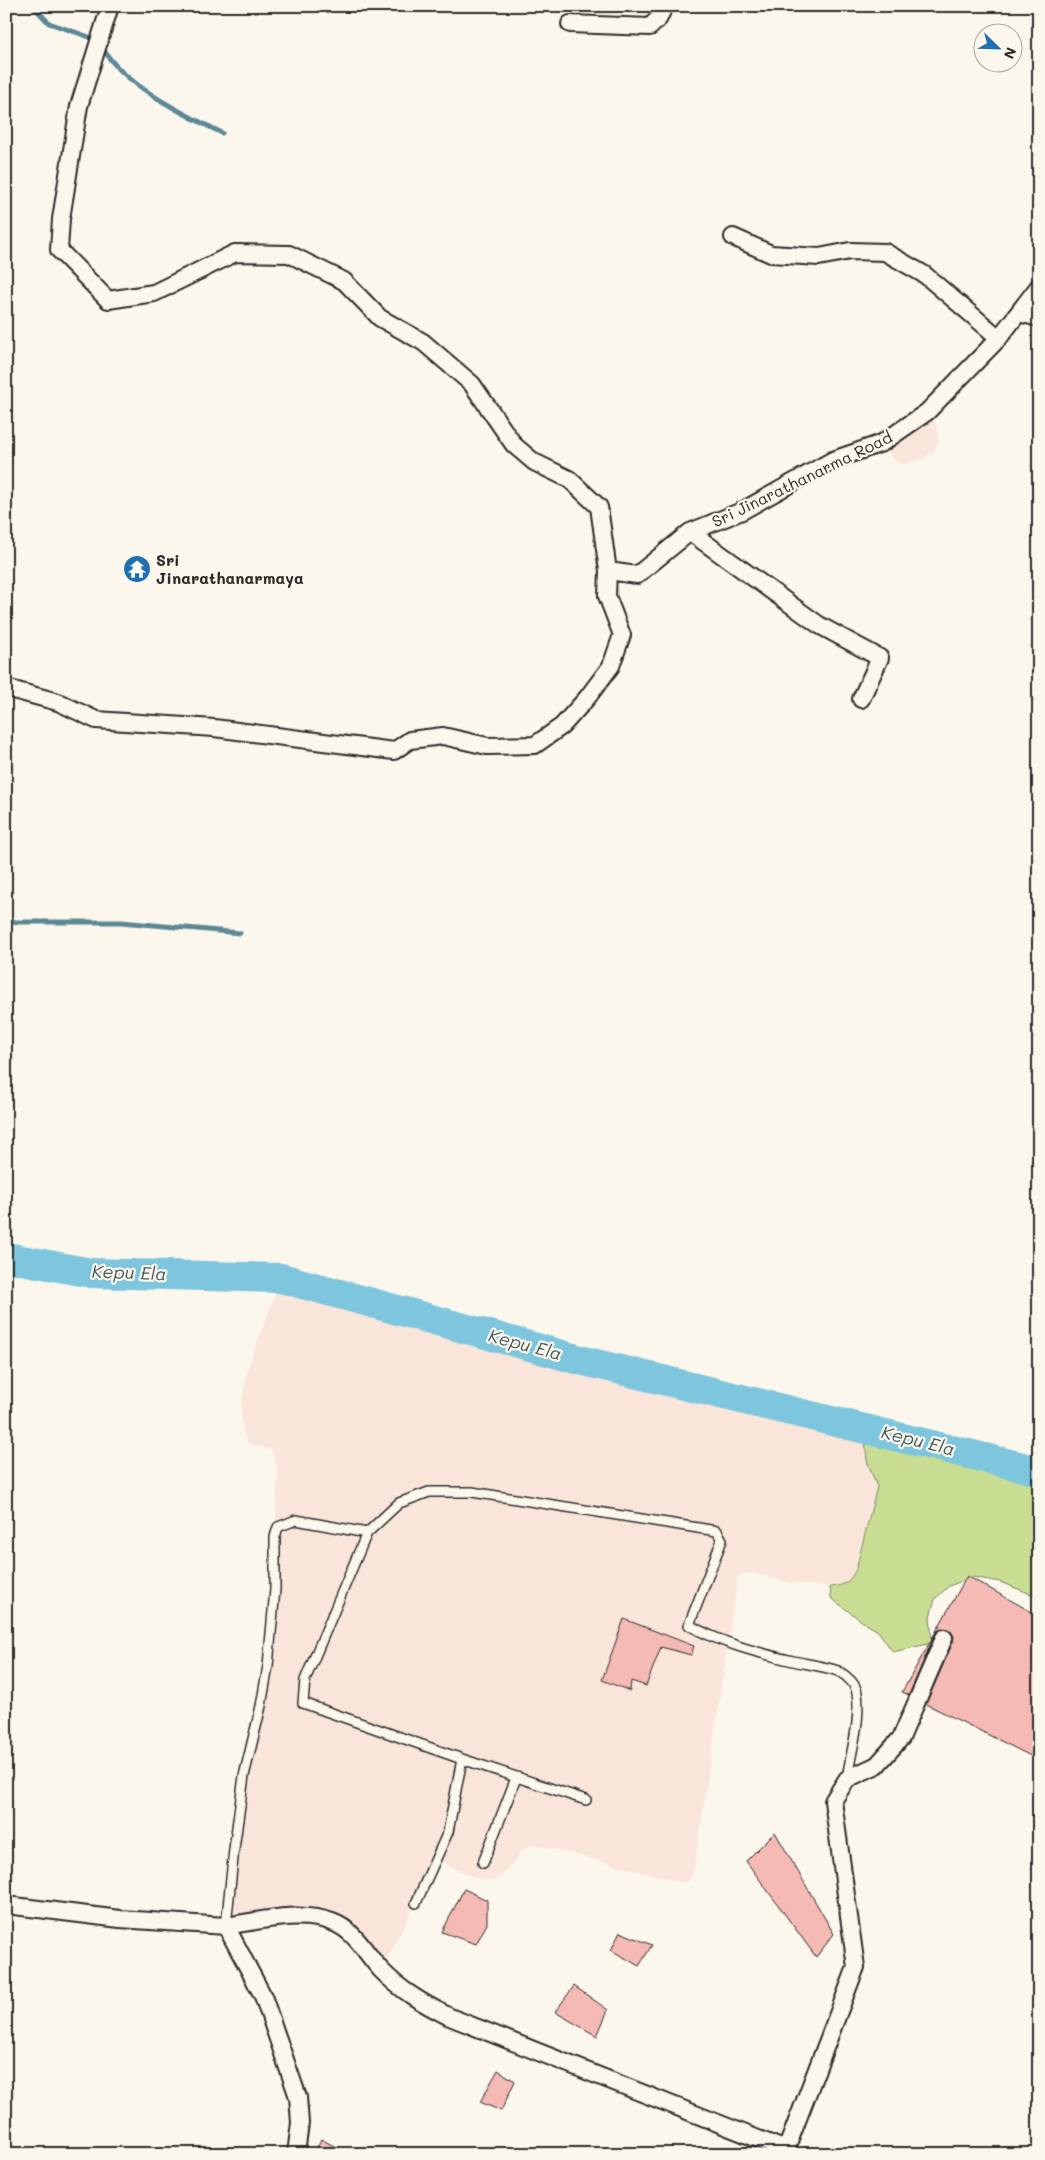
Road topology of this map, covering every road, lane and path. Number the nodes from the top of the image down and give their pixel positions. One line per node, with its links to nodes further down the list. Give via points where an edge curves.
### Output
1 (110, 6): 10 (street, via 79,106 59,250 108,300 154,293 235,253 289,254 344,281 380,318 423,342 472,384 514,445 534,462 569,480 599,507)
2 (664, 6): 3 (street, via 650,27)
3 (570, 24)
4 (733, 237): 8 (street, via 771,254 819,257 850,251 885,252 925,275)
5 (1039, 286): 6 (street, Sri Jinarathanarma Road)
6 (1019, 313): 7 (street); 8 (street, Sri Jinarathanarma Road)
7 (1039, 318)
8 (999, 338): 9 (street, Sri Jinarathanarma Road, via 927,412 882,443 833,460 742,511)
9 (690, 532): 10 (street, Sri Jinarathanarma Road, via 637,575); 12 (street, via 819,625 880,658)
10 (608, 571): 11 (street, via 607,596 622,635 611,666 562,726 535,744 487,746 442,736 410,740 394,751 214,728 96,720 58,702)
11 (6, 688)
12 (861, 699)
13 (367, 1533): 15 (lane, via 305,1680 303,1703); 17 (lane, via 399,1504 429,1492 472,1492 717,1531 722,1540 689,1625 767,1655 838,1672 852,1681 857,1691 858,1723); 22 (lane, via 296,1520 278,1527 268,1666 244,1776)
14 (944, 1638): 17 (street, via 901,1738 877,1765)
15 (462, 1759): 16 (lane); 20 (lane, via 448,1832)
16 (516, 1778): 18 (lane); 19 (lane)
17 (848, 1779): 23 (street, via 833,1801 856,1967)
18 (586, 1800)
19 (483, 1863)
20 (416, 1904)
21 (6, 1905): 22 (street)
22 (226, 1926): 23 (street, via 285,1917 312,1917 334,1922 352,1934 381,1970 409,1996 450,2017); 24 (street, via 263,1996 298,2097 300,2123)
23 (791, 2152)
24 (296, 2154)

